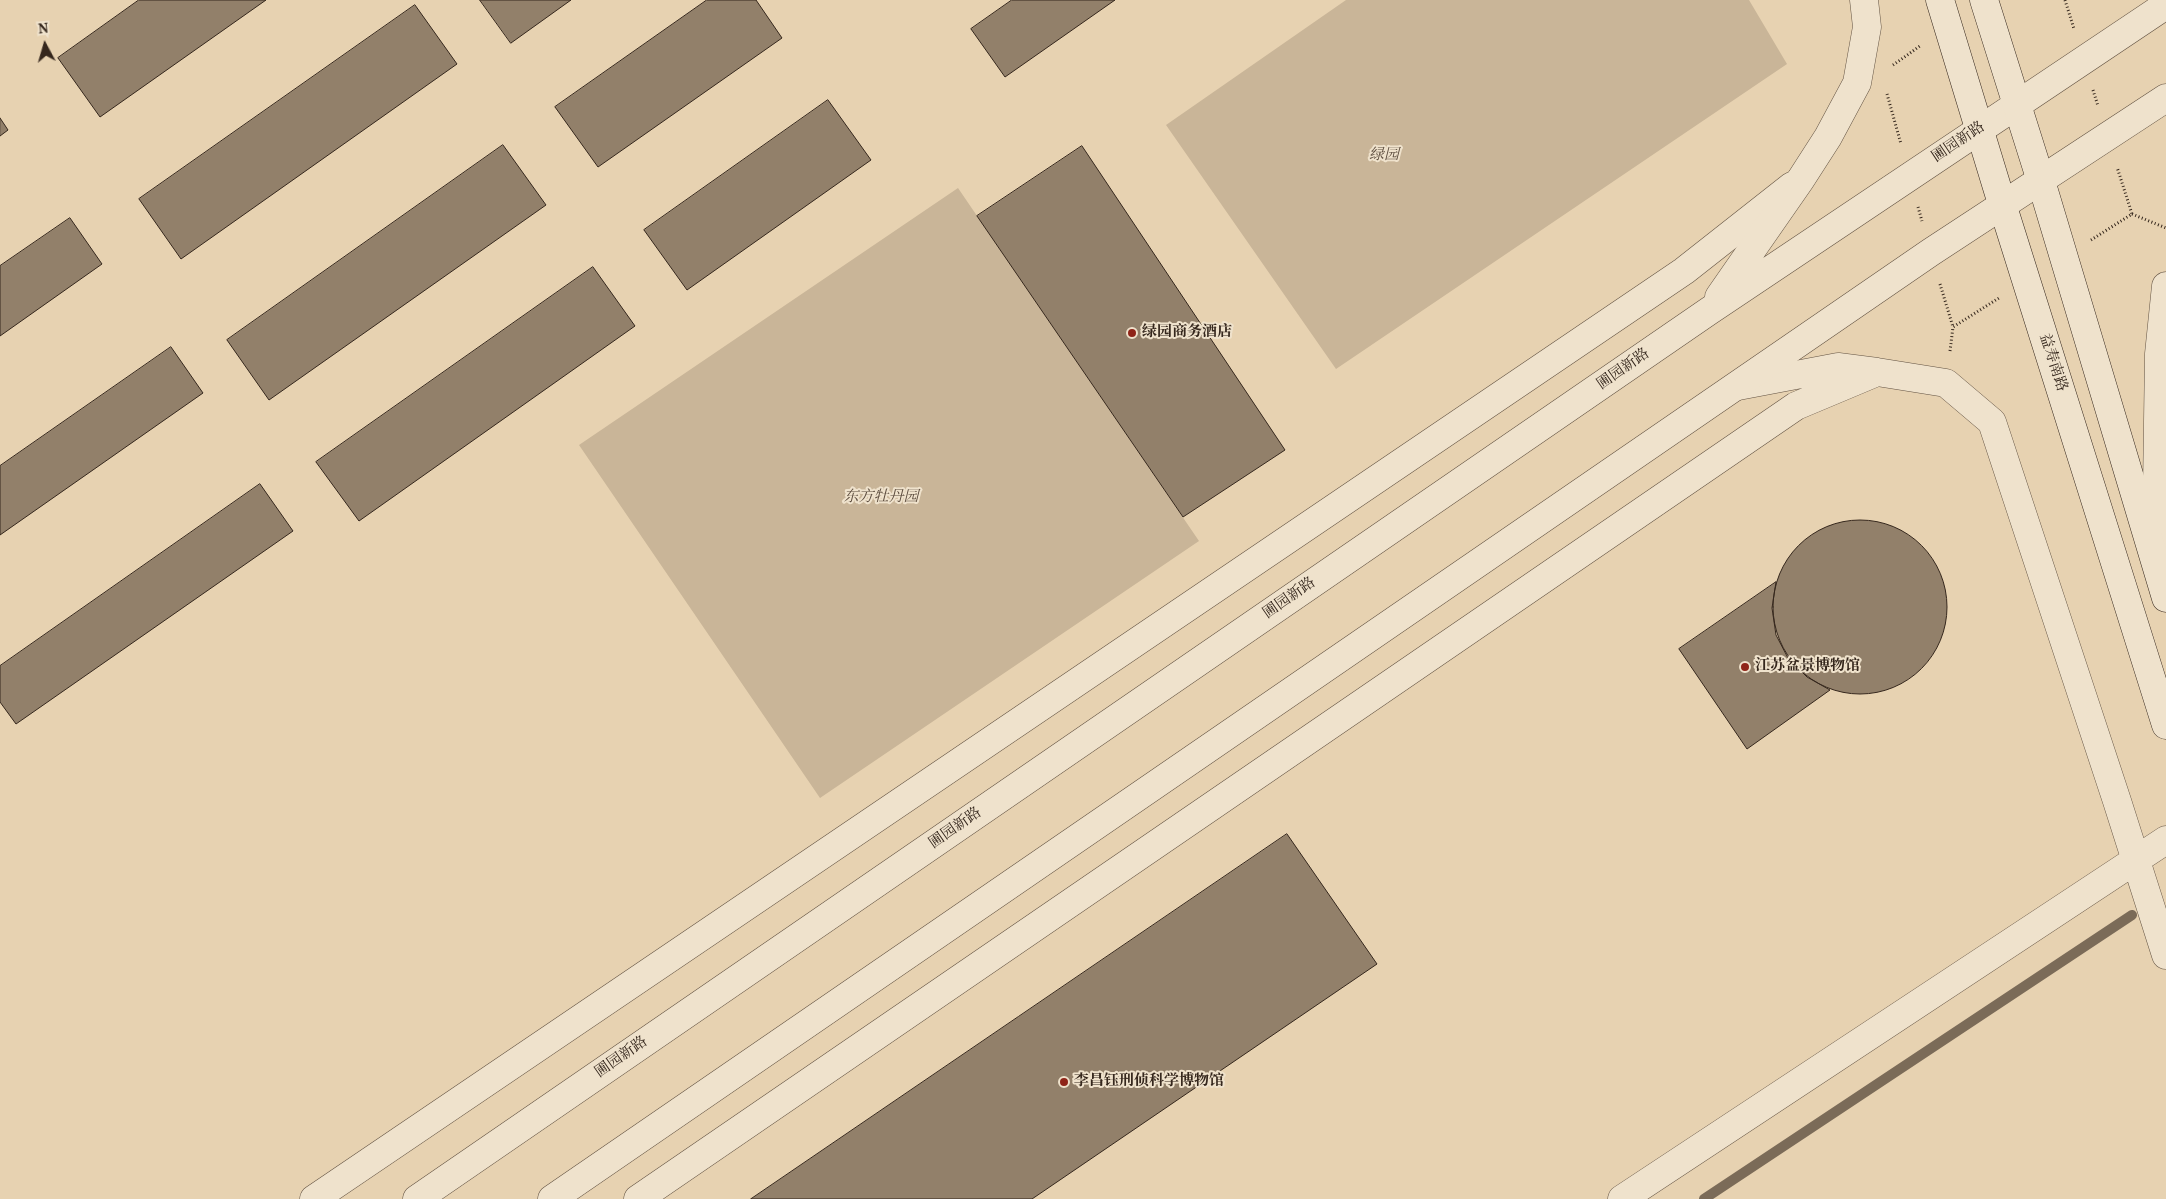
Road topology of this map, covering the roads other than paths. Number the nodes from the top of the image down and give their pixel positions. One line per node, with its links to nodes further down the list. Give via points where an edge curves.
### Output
1 (1864, 0): 8 (street, via 1867,27 1856,83 1828,137)
2 (1940, 0): 7 (street, 益寿南路)
3 (1984, 0): 6 (street)
4 (2166, 5): 6 (street, 圃园新路)
5 (2166, 98): 9 (street)
6 (2017, 105): 7 (street, 圃园新路); 9 (street)
7 (1979, 131): 10 (street, 益寿南路); 12 (street, 圃园新路)
8 (1801, 179): 12 (street); 22 (street, via 1684,271)
9 (2041, 182): 10 (street); 16 (street)
10 (2003, 207): 15 (street, via 1931,252); 18 (street, 益寿南路)
11 (2166, 286): 13 (street)
12 (1709, 311): 23 (street, 圃园新路)
13 (2162, 365): 16 (street)
14 (1877, 372): 15 (street, via 1838,367); 20 (street, via 1946,383 1992,422); 25 (street, via 1796,406)
15 (1738, 386): 24 (street)
16 (2156, 565): 17 (street)
17 (2166, 598)
18 (2166, 725)
19 (2166, 840): 20 (street)
20 (2136, 860): 21 (street); 26 (street)
21 (2166, 955)
22 (314, 1199)
23 (417, 1199)
24 (552, 1199)
25 (638, 1199)
26 (1622, 1199)

